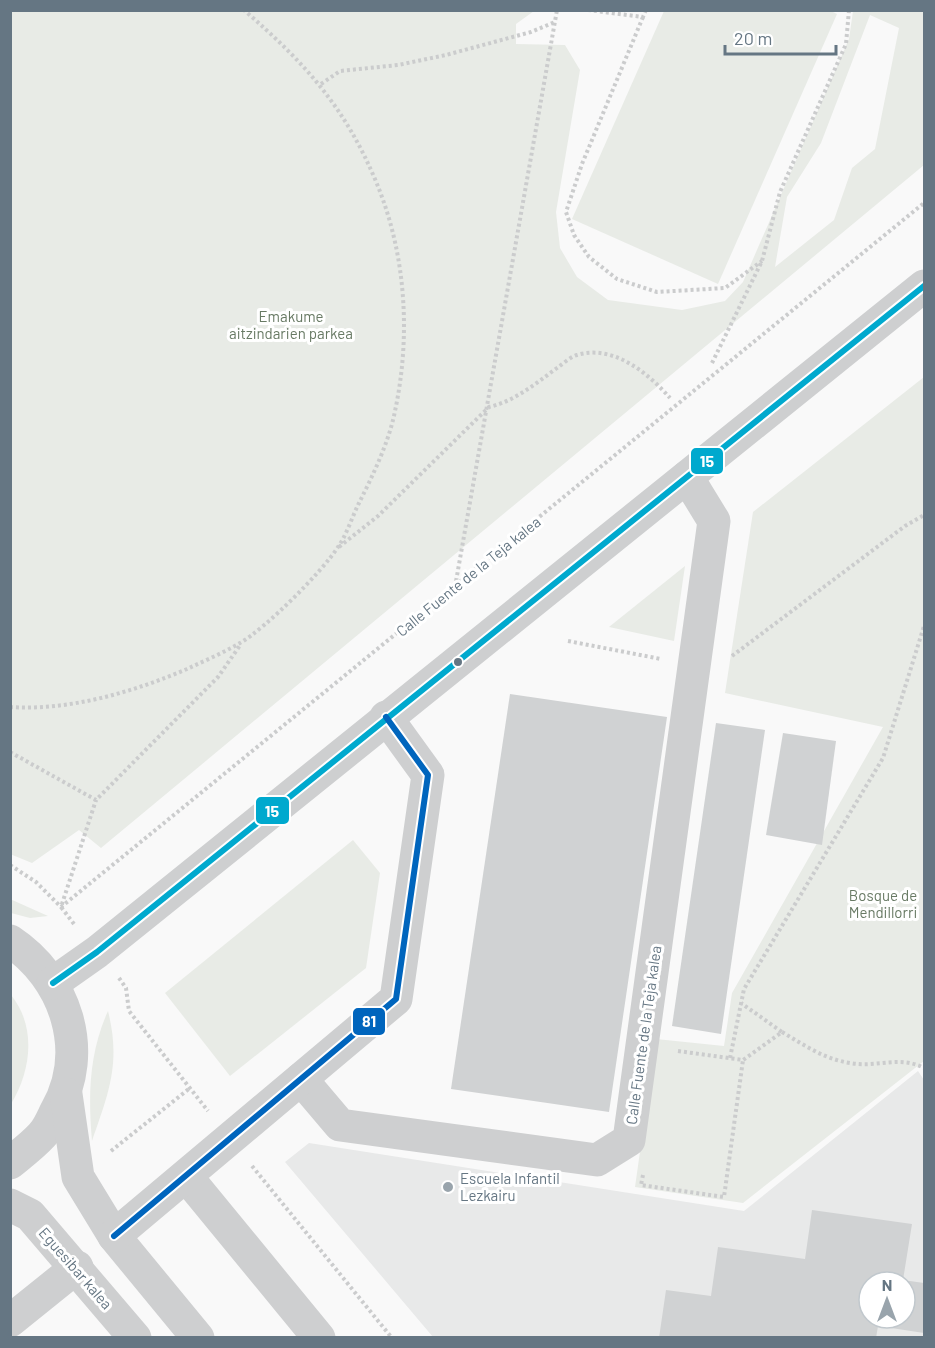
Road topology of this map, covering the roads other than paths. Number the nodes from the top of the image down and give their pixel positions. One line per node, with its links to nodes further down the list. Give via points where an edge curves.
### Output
1 (924, 286): 2 (street)
2 (687, 477): 3 (street); 6 (street, Calle Fuente de la Teja kalea, via 714,521 629,1140 597,1160 340,1125)
3 (386, 717): 5 (street, via 97,952); 6 (street, via 428,775 396,999)
4 (10, 941): 5 (street, via 29,953)
5 (53, 983): 7 (street, via 68,1018 72,1056)
6 (301, 1079): 9 (street)
7 (66, 1094): 8 (street, via 43,1134); 11 (street, via 78,1177)
8 (10, 1163)
9 (186, 1176): 11 (street); 16 (street)
10 (10, 1204): 12 (street, Eguesibar kalea, via 30,1215)
11 (114, 1236): 15 (street)
12 (77, 1267): 13 (street); 14 (street, Eguesibar kalea)
13 (10, 1321)
14 (135, 1338)
15 (198, 1338)
16 (319, 1338)

